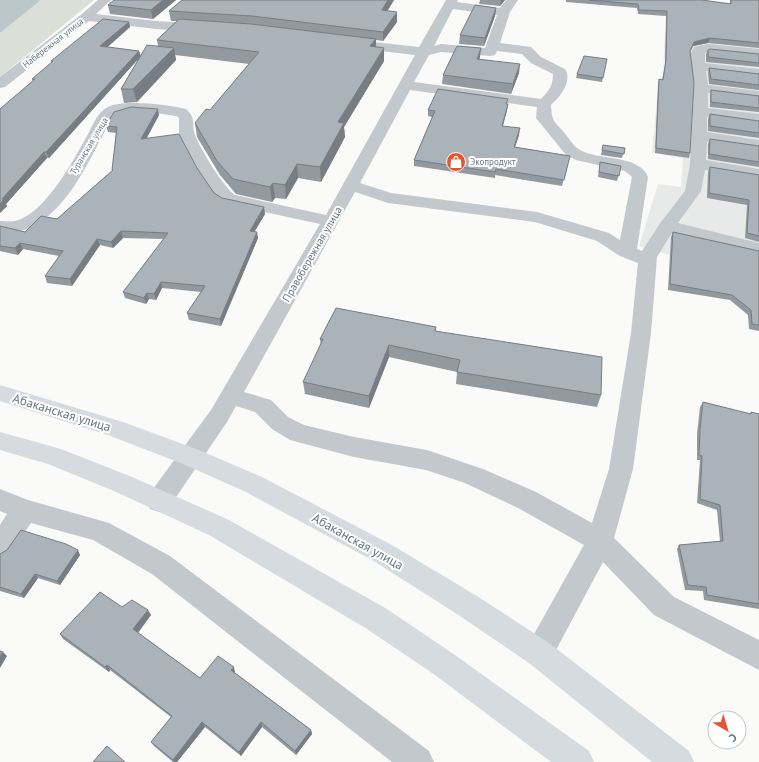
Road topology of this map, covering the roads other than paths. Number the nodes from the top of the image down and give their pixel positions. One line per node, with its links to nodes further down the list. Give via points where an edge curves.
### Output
1 (105, 0): 6 (street, Набережная улица)
2 (512, 0): 4 (street)
3 (451, 3): 4 (street); 11 (street, Правобережная улица)
4 (504, 12): 10 (street)
5 (167, 15): 7 (street)
6 (86, 17): 7 (street); 15 (street, Набережная улица)
7 (156, 25): 8 (street)
8 (216, 29)
9 (331, 41): 11 (street)
10 (492, 46): 11 (street, via 490,52 441,48); 19 (street, via 526,50 536,60 560,72 561,84)
11 (424, 52): 16 (street, Правобережная улица)
12 (759, 53): 13 (street, via 708,48 699,50)
13 (699, 66): 14 (street); 17 (street)
14 (759, 73)
15 (0, 84)
16 (405, 85): 19 (street); 26 (street, Правобережная улица)
17 (701, 88): 18 (street); 20 (street)
18 (759, 95)
19 (544, 104): 31 (street, via 544,118 572,152 582,157 630,167 638,172 640,177)
20 (701, 112): 21 (street); 22 (street)
21 (759, 119)
22 (700, 136): 23 (street); 24 (street)
23 (759, 145)
24 (698, 164): 25 (street); 29 (street, via 693,191)
25 (759, 174)
26 (351, 185): 27 (street, Правобережная улица); 31 (street, via 388,198 537,217 603,237)
27 (332, 222): 28 (street, Туранская улица, via 229,198 222,194 187,134 184,114 131,106 113,110 105,117 72,176 51,204 38,216 21,225); 33 (street, Правобережная улица)
28 (0, 226)
29 (666, 226): 30 (street); 31 (street)
30 (759, 249)
31 (637, 256): 39 (street, via 641,333 621,469)
32 (0, 393): 35 (main road, Абаканская улица, via 115,428)
33 (231, 396): 35 (street, Правобережная улица); 39 (street, via 264,406 280,423 298,433 354,447 426,460 474,476 527,500)
34 (0, 441): 37 (main road, via 52,456)
35 (191, 458): 37 (street, Правобережная улица); 41 (main road, Абаканская улица, via 253,484 381,552)
36 (0, 500): 38 (street)
37 (159, 501): 44 (main road, via 218,527 377,619)
38 (25, 510): 40 (street); 43 (street, via 100,532 161,565)
39 (600, 541): 41 (street); 42 (street, via 664,606)
40 (0, 546)
41 (539, 653): 45 (main road, Абаканская улица)
42 (759, 656)
43 (418, 762)
44 (578, 762)
45 (678, 762)

